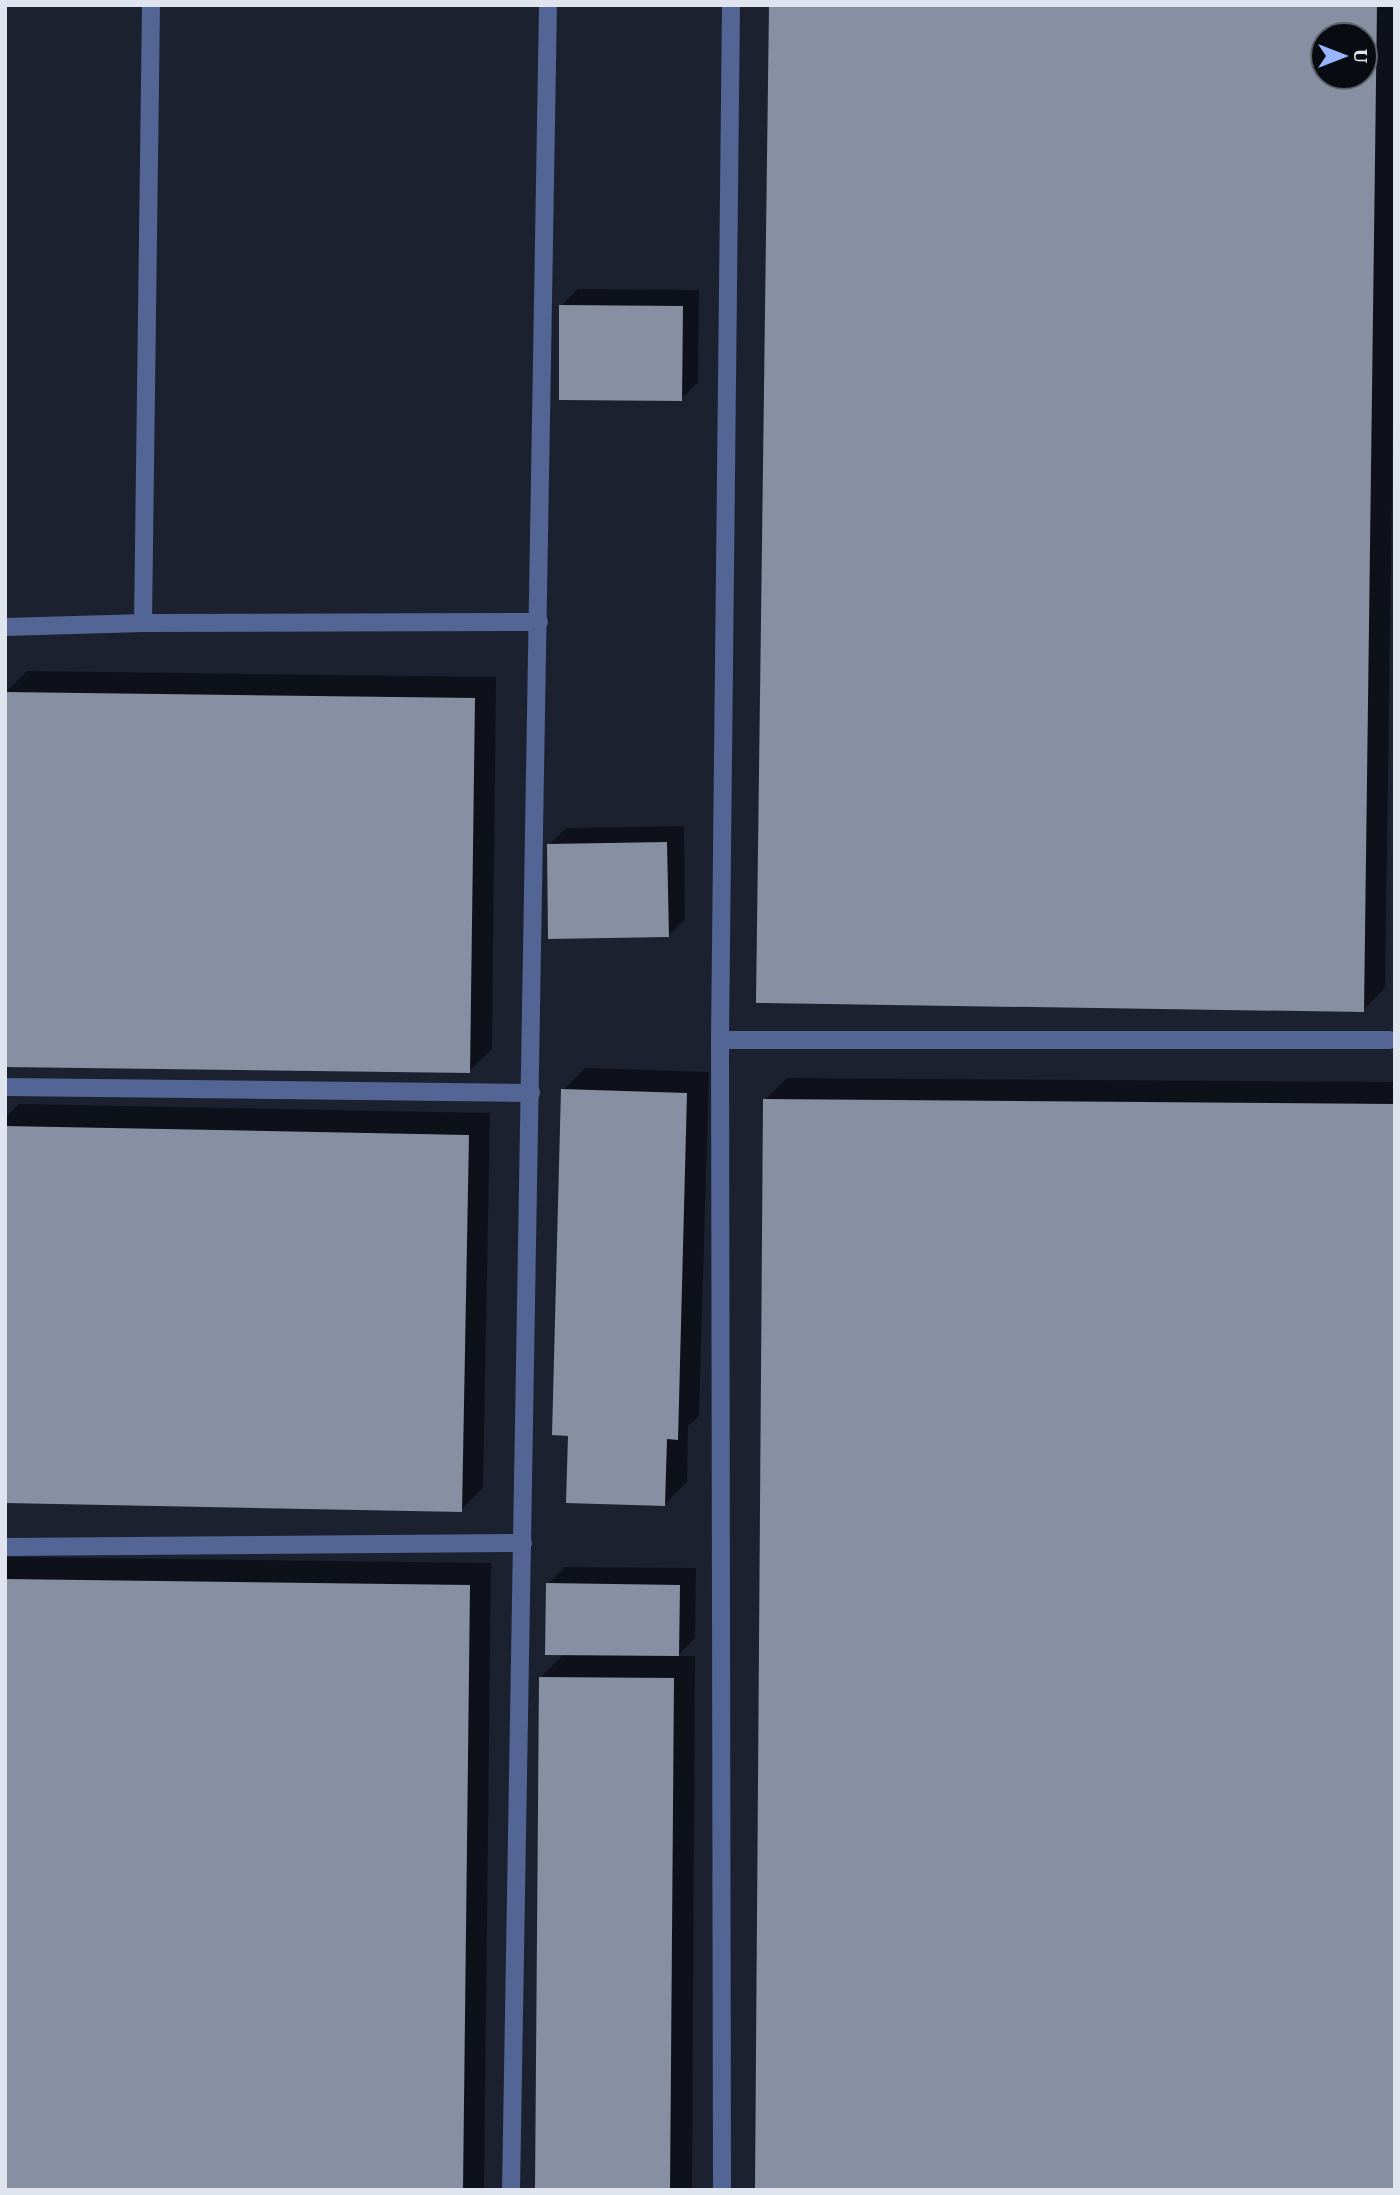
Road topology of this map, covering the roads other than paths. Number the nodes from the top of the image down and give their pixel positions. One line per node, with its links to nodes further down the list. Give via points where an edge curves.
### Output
1 (151, 5): 5 (lane)
2 (548, 5): 4 (lane)
3 (731, 5): 7 (lane)
4 (539, 622): 5 (lane); 10 (lane)
5 (143, 623): 6 (lane)
6 (5, 627)
7 (720, 1040): 8 (lane); 14 (lane)
8 (1390, 1040)
9 (5, 1087): 10 (lane)
10 (531, 1093): 11 (lane)
11 (523, 1543): 12 (lane); 13 (lane)
12 (5, 1547)
13 (511, 2190)
14 (722, 2190)

